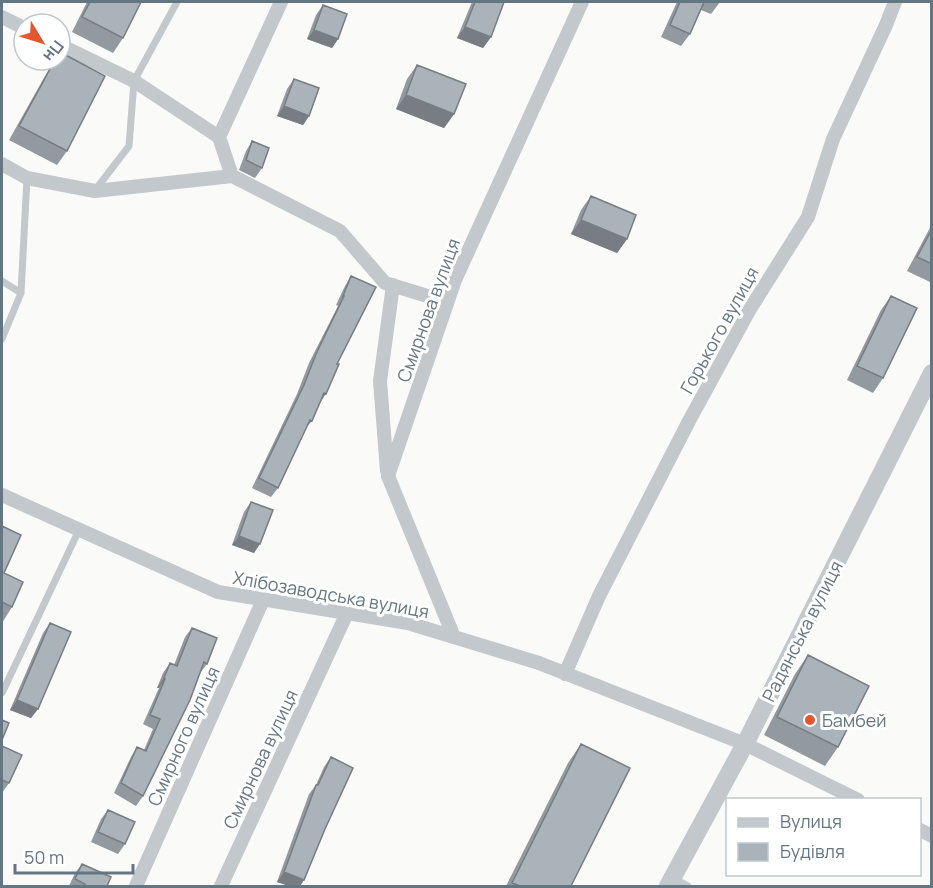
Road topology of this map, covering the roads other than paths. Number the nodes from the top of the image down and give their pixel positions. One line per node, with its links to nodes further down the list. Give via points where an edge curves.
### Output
1 (177, 2): 6 (lane)
2 (281, 2): 7 (street)
3 (582, 2): 15 (street, Смирнова вулиця)
4 (895, 2): 24 (street, Горького вулиця, via 833,139 808,217 750,309 689,421 599,596)
5 (72, 51): 6 (street)
6 (134, 81): 7 (street); 11 (lane, via 129,146)
7 (219, 137): 9 (street)
8 (2, 164): 10 (street)
9 (232, 176): 11 (street); 13 (street, via 340,231 385,283)
10 (27, 178): 11 (street); 14 (lane)
11 (95, 191)
12 (2, 281): 14 (lane)
13 (393, 285): 15 (street); 18 (street, via 380,381)
14 (21, 293): 16 (lane)
15 (447, 302): 18 (street, Смирнова вулиця)
16 (2, 339)
17 (932, 373): 26 (street, Радянська вулиця)
18 (388, 476): 23 (street)
19 (2, 495): 20 (street, Хлібозаводська вулиця)
20 (79, 530): 21 (street, Хлібозаводська вулиця, via 218,592); 25 (lane)
21 (263, 600): 22 (street, Хлібозаводська вулиця); 29 (street, Смирного вулиця)
22 (347, 613): 23 (street, Хлібозаводська вулиця, via 408,623); 30 (street, Смирнова вулиця)
23 (454, 637): 24 (street, Хлібозаводська вулиця)
24 (566, 674): 26 (street, Хлібозаводська вулиця)
25 (2, 693)
26 (745, 744): 27 (street, Хлібозаводська вулиця); 28 (street, Радянська вулиця)
27 (854, 798)
28 (676, 884)
29 (136, 886)
30 (221, 886)

